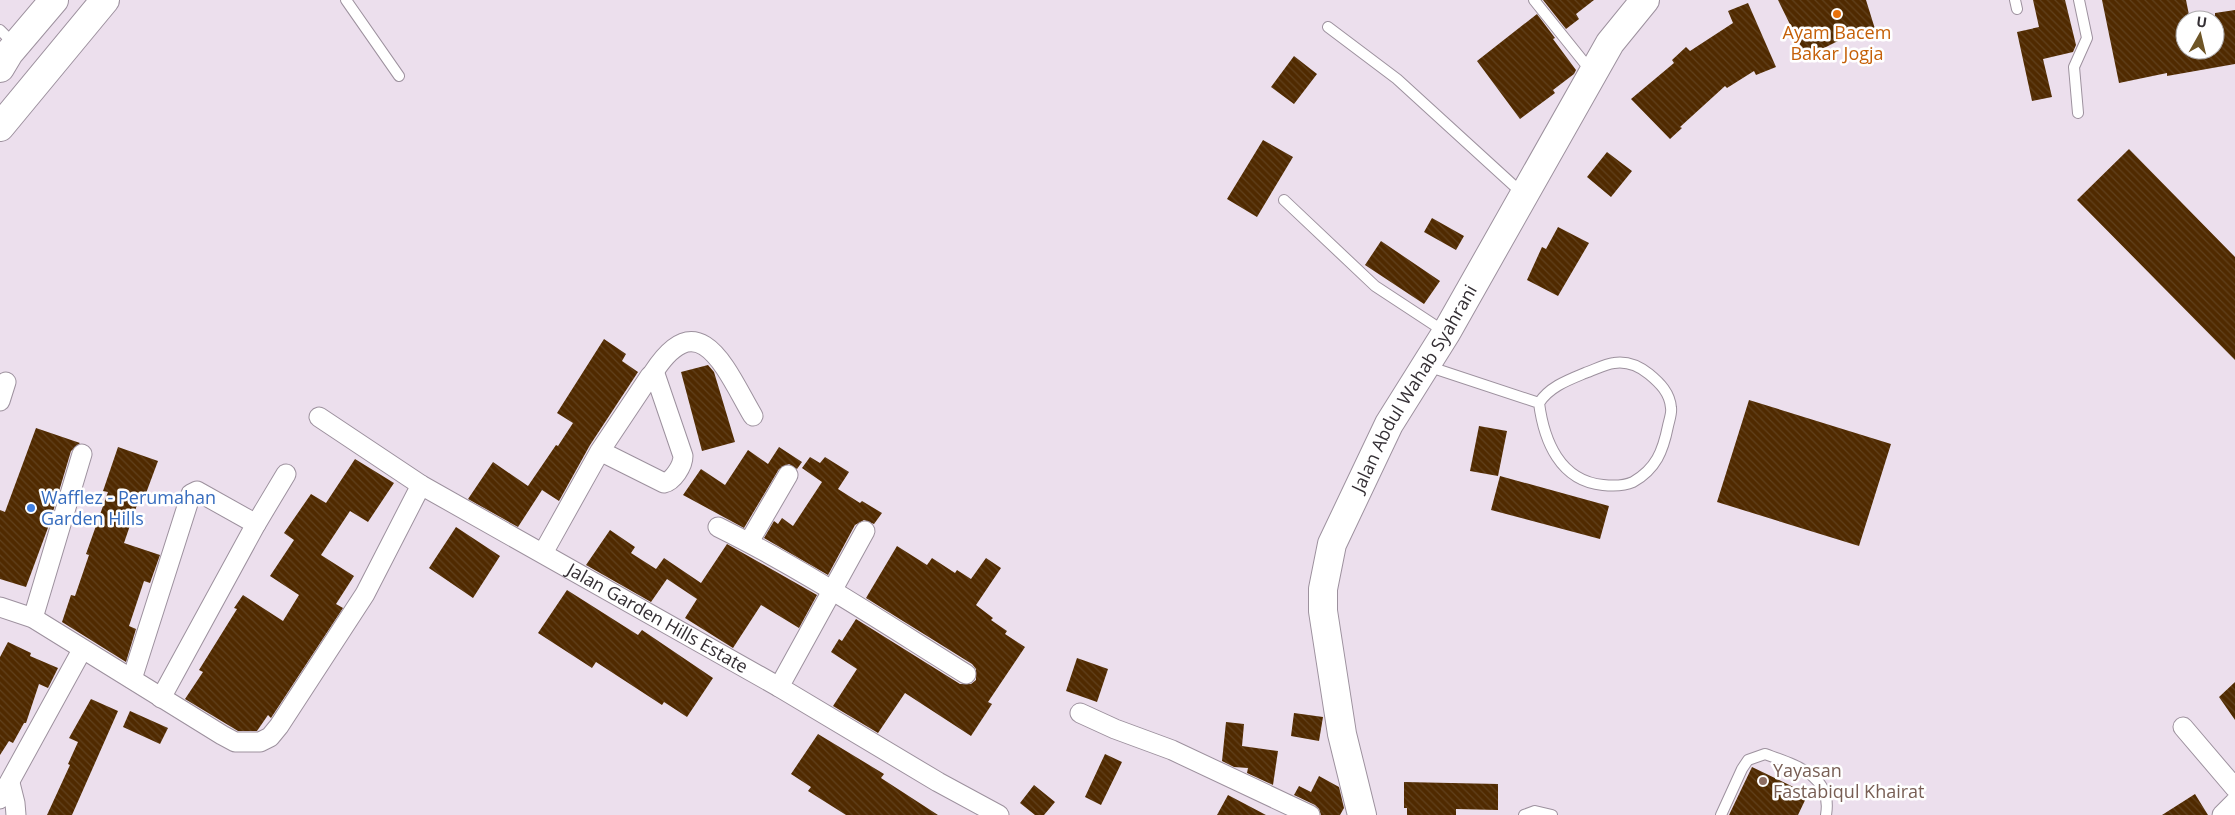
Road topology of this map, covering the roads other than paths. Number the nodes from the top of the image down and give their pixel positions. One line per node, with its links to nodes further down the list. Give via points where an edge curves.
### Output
1 (54, 0): 8 (main road)
2 (104, 0): 13 (main road)
3 (346, 0): 11 (lane)
4 (1534, 0): 10 (lane)
5 (1645, 0): 10 (main road, Jalan Abdul Wahab Syahrani, via 1610,43)
6 (2079, 0): 12 (lane, via 2087,38 2074,67)
7 (1328, 28): 14 (lane, via 1397,80)
8 (8, 38): 9 (main road)
9 (0, 68)
10 (1592, 72): 14 (main road, Jalan Abdul Wahab Syahrani)
11 (400, 76)
12 (2078, 112)
13 (0, 127)
14 (1523, 194): 16 (main road, Jalan Abdul Wahab Syahrani)
15 (1284, 200): 16 (lane, via 1375,286)
16 (1446, 333): 17 (main road, Jalan Abdul Wahab Syahrani)
17 (1426, 366): 21 (lane); 51 (main road, Jalan Abdul Wahab Syahrani, via 1389,424 1338,528 1324,579 1322,611 1326,638 1342,734)
18 (653, 373): 22 (street, via 673,347 697,342 712,350); 24 (street); 24 (street, via 683,456 682,465 669,482 664,483)
19 (6, 382): 20 (street)
20 (0, 401)
21 (1538, 403): 21 (lane, via 1550,445 1568,471 1596,484 1614,486 1632,482 1658,461 1672,408 1660,383 1630,363 1614,363 1577,376 1545,394)
22 (753, 416)
23 (319, 417): 28 (street, Jalan Garden Hills Estate)
24 (600, 450): 33 (street)
25 (82, 454): 36 (street)
26 (286, 474): 29 (street)
27 (788, 475): 32 (street)
28 (421, 485): 33 (street, Jalan Garden Hills Estate); 41 (street, via 365,594 270,737 260,742 235,742)
29 (256, 524): 39 (street, via 203,494 191,493); 41 (street)
30 (718, 527): 32 (street)
31 (865, 531): 34 (street)
32 (749, 542): 34 (street)
33 (543, 553): 40 (street, Jalan Garden Hills Estate)
34 (831, 591): 38 (street); 40 (street)
35 (2, 613): 36 (street, via 22,613)
36 (33, 618): 37 (street)
37 (82, 650): 39 (street); 44 (street)
38 (966, 674)
39 (132, 679): 41 (street)
40 (779, 687): 49 (street, Jalan Garden Hills Estate)
41 (161, 698)
42 (1080, 713): 50 (street, via 1172,750)
43 (2183, 727): 45 (street)
44 (10, 783): 46 (street); 48 (street)
45 (2235, 788)
46 (0, 800)
47 (2235, 802): 56 (street)
48 (16, 815)
49 (999, 815)
50 (1310, 815)
51 (1362, 815)
52 (1524, 815): 53 (lane, via 1535,811)
53 (1552, 815)
54 (1720, 815): 55 (lane, via 1748,760 1765,754 1805,769 1826,791)
55 (1826, 815)
56 (2222, 815)

